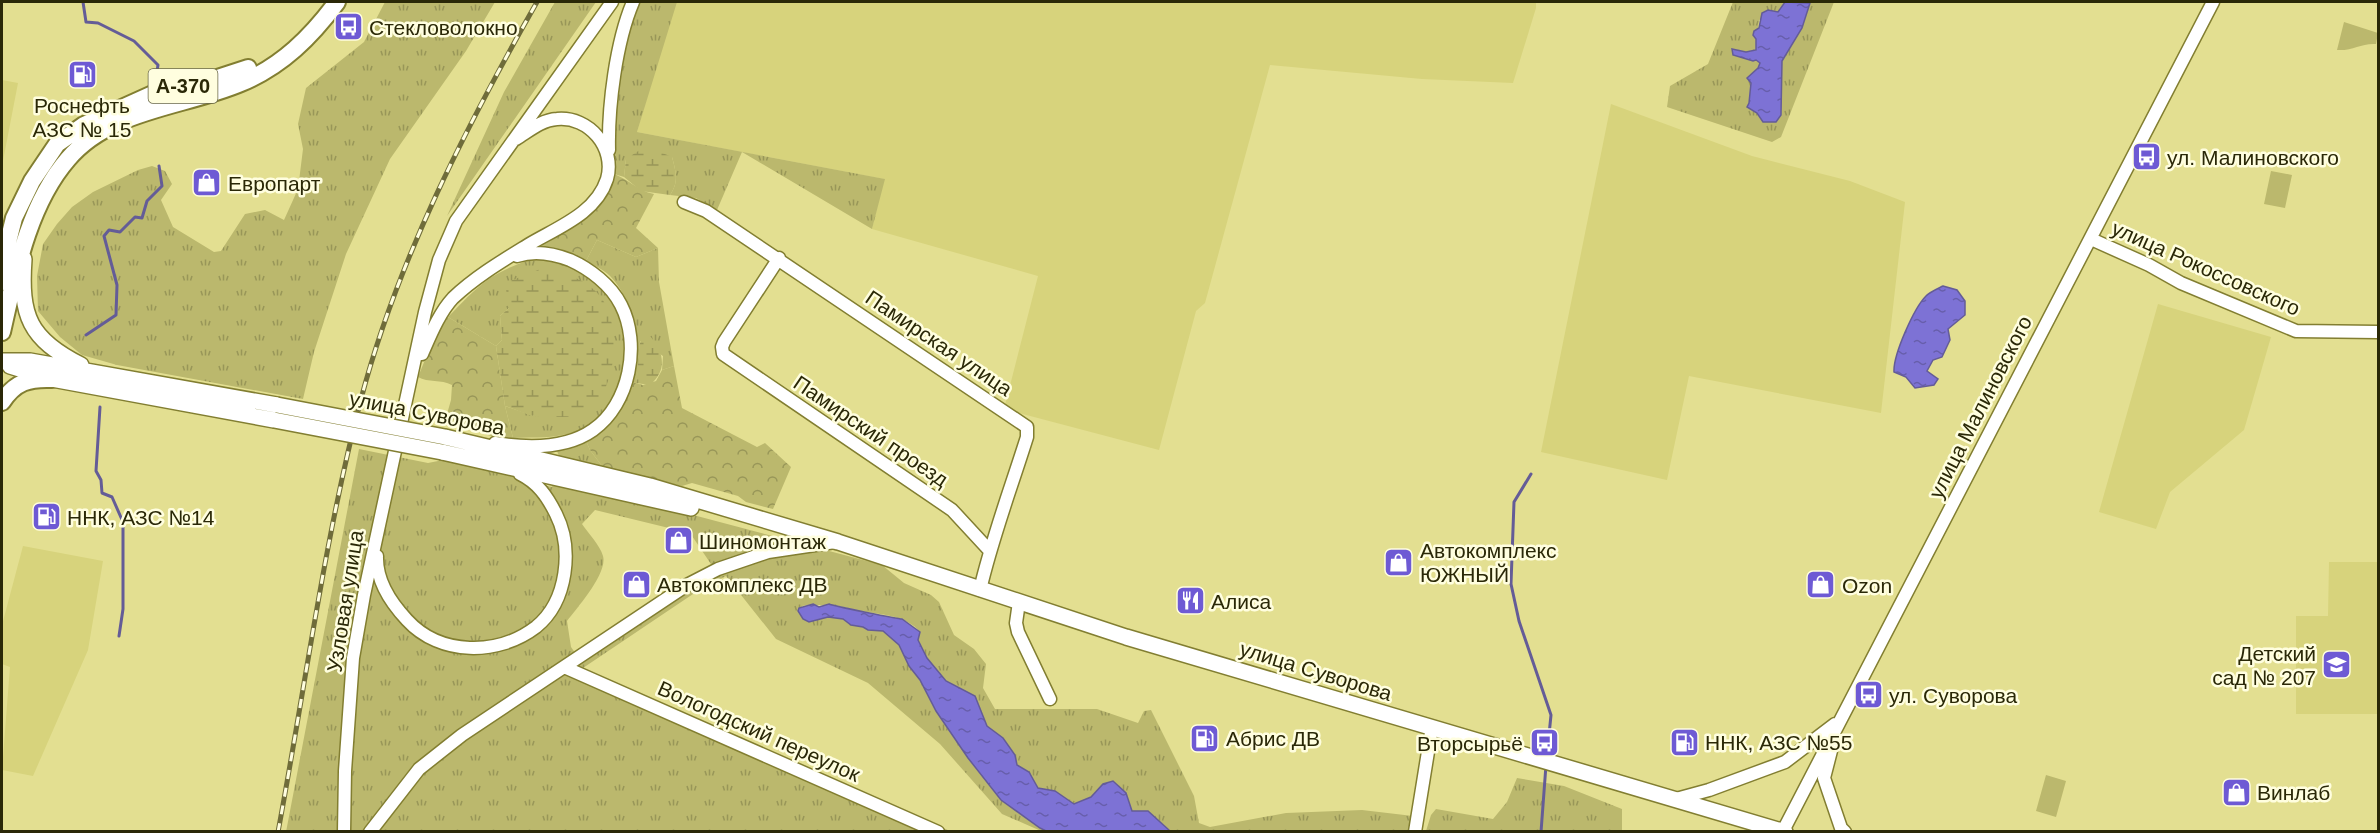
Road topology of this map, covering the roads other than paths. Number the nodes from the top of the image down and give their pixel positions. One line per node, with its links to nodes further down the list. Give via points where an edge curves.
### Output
1 (337, 2): 5 (highway, А-370)
2 (612, 2): 6 (street)
3 (633, 2): 7 (street, via 619,48 608,123)
4 (2213, 2): 10 (street, улица Малиновского)
5 (312, 33): 9 (highway, А-370, via 285,59 241,83 129,119 97,134 68,158 35,215); 13 (highway, А-370, via 253,66 202,83 166,88 120,108 84,125 57,144 32,181 14,218)
6 (508, 146): 7 (street, via 538,124 571,120 588,127 601,139); 20 (street, via 456,221 439,260)
7 (609, 157): 12 (street, via 601,194 588,208)
8 (684, 202): 11 (street, Памирская улица, via 706,210)
9 (26, 239): 15 (highway, А-370); 18 (main road, via 23,299 29,320 41,339 80,365)
10 (2091, 239): 16 (street, улица Рокоссовского, via 2181,283 2296,331); 34 (street, улица Малиновского)
11 (778, 258): 27 (street, Памирская улица, via 1027,427 1006,506); 27 (street, Памирский проезд, via 724,342 723,354 952,510)
12 (501, 262): 20 (street, via 452,300 428,339); 23 (street, via 527,253 553,253 582,266 606,284 621,304 628,323 629,369 622,393 611,413 593,430 577,438 550,445)
13 (2, 266): 14 (highway, А-370)
14 (2, 282)
15 (2, 332)
16 (2379, 332)
17 (2, 362): 18 (main road, улица Суворова, via 30,361); 19 (main road, улица Суворова)
18 (118, 375): 22 (main road, улица Суворова)
19 (52, 379): 21 (highway, via 32,378 19,383); 22 (main road, улица Суворова)
20 (411, 380): 25 (street, Узловая улица)
21 (2, 402)
22 (276, 413): 23 (main road, улица Суворова, bridge)
23 (444, 444): 24 (main road, улица Суворова); 26 (main road, улица Суворова, via 650,486)
24 (500, 464): 26 (main road, улица Суворова); 30 (street, via 533,480 562,526 566,554 563,582 552,608 537,626 512,641 479,649 446,646 418,632)
25 (379, 518): 30 (street, via 376,571); 31 (street, Узловая улица)
26 (838, 542): 28 (main road, улица Суворова); 32 (street, via 768,552 718,569)
27 (989, 550): 28 (street, Памирская улица)
28 (980, 590): 29 (main road, улица Суворова)
29 (1019, 602): 33 (street, via 1018,633); 35 (main road, улица Суворова)
30 (393, 606): 31 (street, via 378,594 370,596)
31 (362, 607): 37 (street, Узловая улица, via 353,658)
32 (564, 667): 38 (street, via 462,735 419,770); 39 (street, Вологодский переулок)
33 (1050, 699)
34 (1839, 721): 36 (street, via 1785,762); 41 (street, улица Малиновского); 42 (street, via 1824,778)
35 (1432, 727): 36 (main road, улица Суворова); 40 (street)
36 (1676, 799): 41 (main road, улица Суворова)
37 (344, 831)
38 (370, 831)
39 (938, 831)
40 (1415, 831)
41 (1784, 831)
42 (1845, 831)

